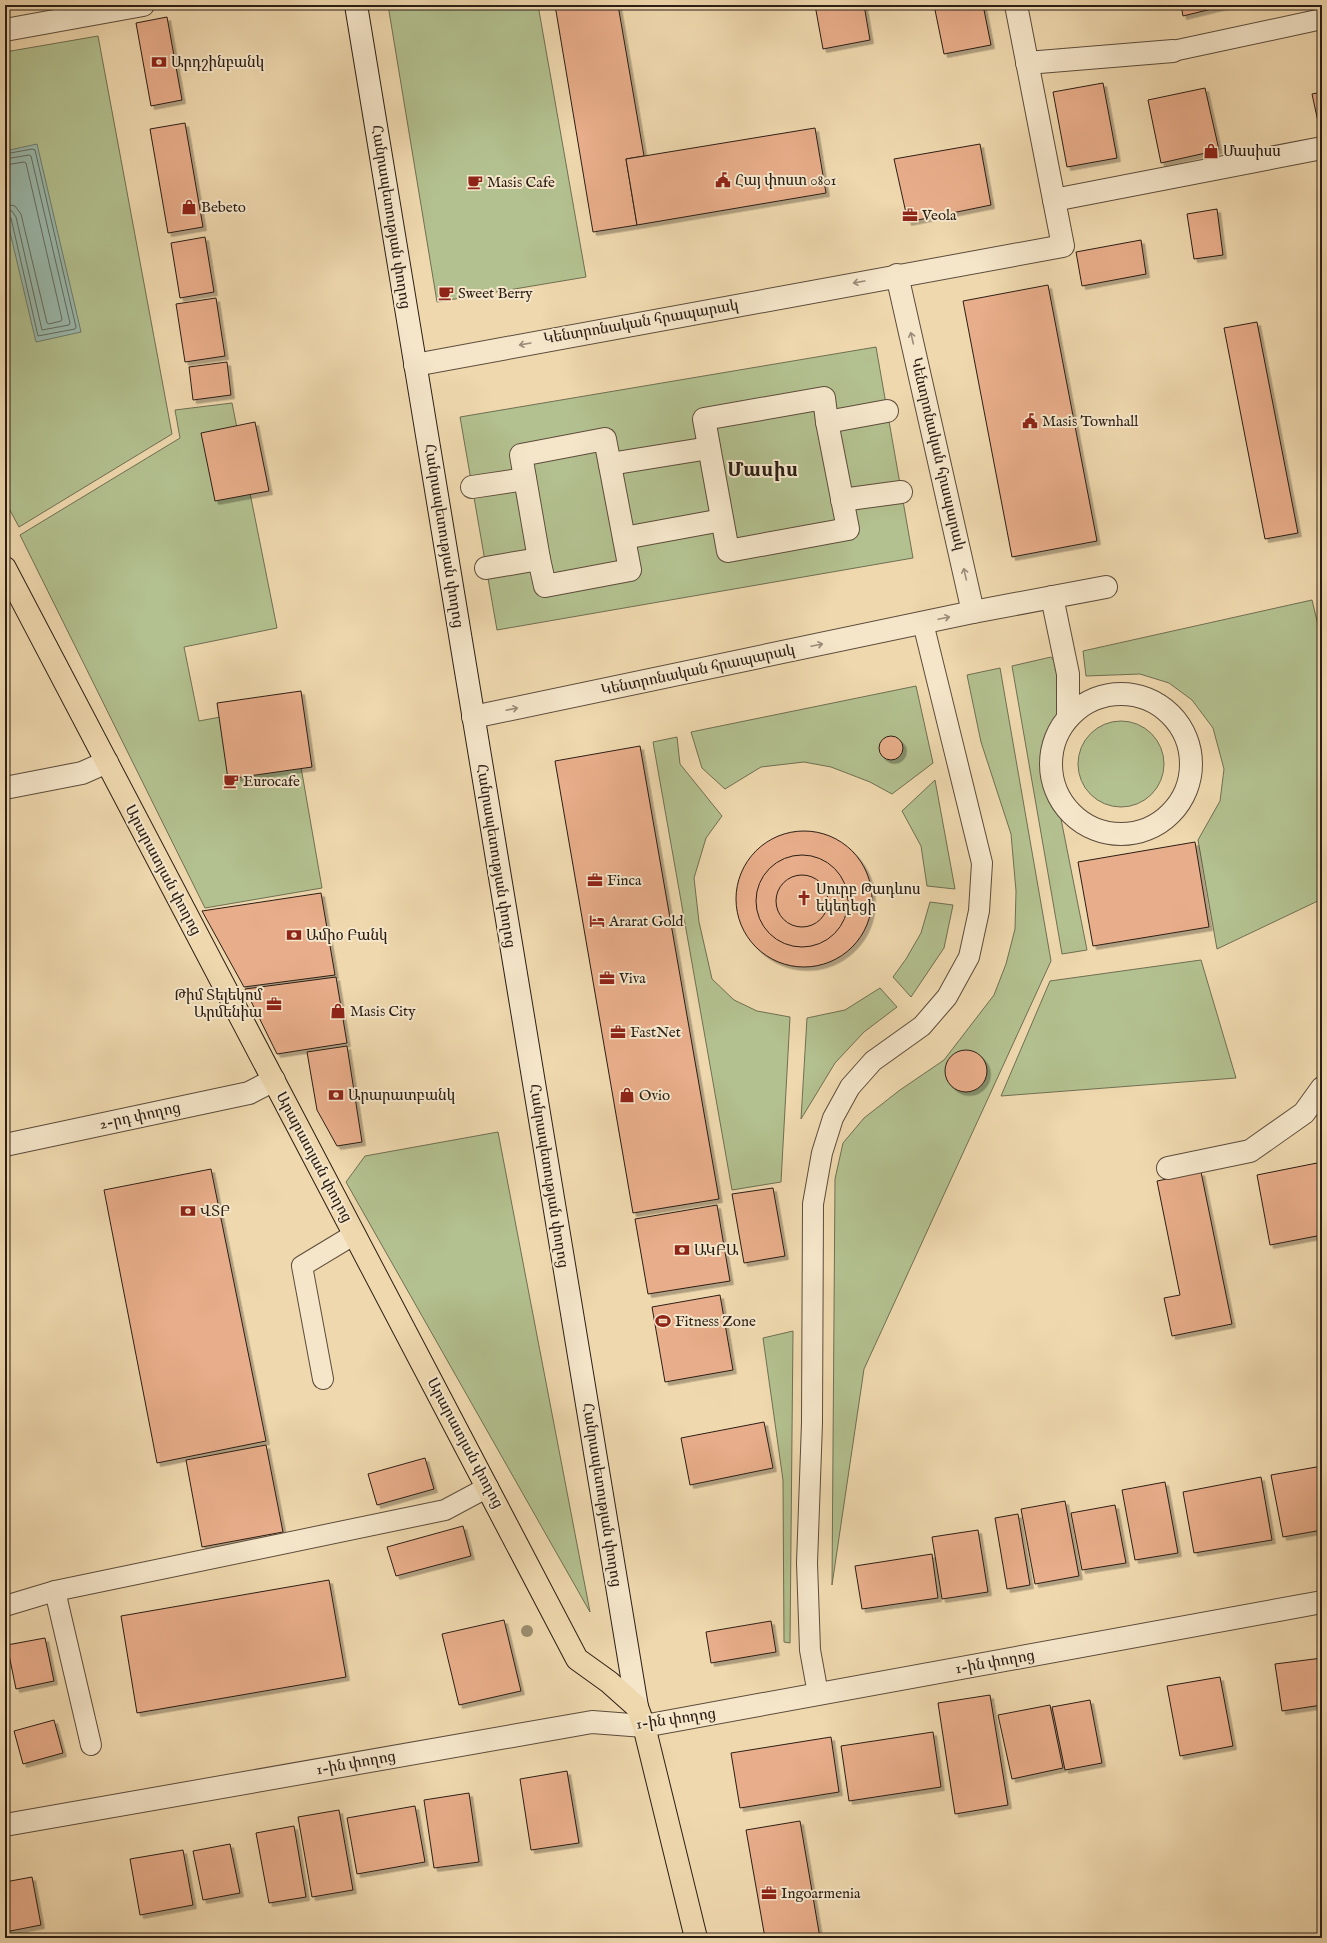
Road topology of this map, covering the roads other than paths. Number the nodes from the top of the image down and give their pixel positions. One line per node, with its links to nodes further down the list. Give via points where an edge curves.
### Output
1 (143, 5): 5 (street)
2 (356, 5): 11 (street, Հանրապետության փողոց)
3 (1016, 5): 7 (street)
4 (1322, 19): 6 (lane)
5 (5, 30)
6 (1173, 51): 7 (street)
7 (1027, 63): 9 (street)
8 (1322, 148): 9 (street)
9 (1054, 200): 10 (street, via 1063,246)
10 (898, 275): 11 (street, Կենտրոնական հրապարակ, one-way to 11); 27 (street, Կենտրոնական հրապարակ, one-way to 10)
11 (415, 365): 29 (street, Հանրապետության փողոց)
12 (887, 411): 13 (street)
13 (827, 422): 14 (street, via 824,398 704,419); 19 (street)
14 (709, 448): 15 (street); 20 (street)
15 (610, 464): 16 (street, via 605,439 521,455); 21 (street)
16 (525, 479): 17 (street); 22 (street)
17 (472, 487)
18 (901, 492): 19 (street)
19 (842, 500): 20 (street, via 848,529 728,551)
20 (722, 520): 21 (street)
21 (624, 538): 22 (street, via 630,570 545,586)
22 (539, 559): 24 (street)
23 (5, 568): 31 (main road, Արարատյան փողոց)
24 (486, 568)
25 (1106, 587): 26 (street)
26 (1052, 597): 27 (street); 30 (street, via 1068,674)
27 (973, 612): 28 (street, Կենտրոնական հրապարակ, one-way to 27)
28 (923, 623): 29 (street, Կենտրոնական հրապարակ, one-way to 28); 43 (lane, via 982,863 980,911 969,957 947,997 922,1026 874,1061 850,1087 834,1118 822,1153 813,1204 812,1423 807,1563 810,1650)
29 (474, 717): 44 (street, Հանրապետության փողոց)
30 (1068, 717): 30 (street, via 1055,738 1050,762 1054,786 1065,808 1084,825 1108,834 1132,834 1155,826 1175,810 1188,788 1192,762 1187,738 1174,718 1157,703 1134,694 1110,694 1087,702)
31 (107, 762): 32 (street, via 82,773); 33 (main road, Արարատյան փողոց)
32 (5, 788)
33 (274, 1080): 35 (street, 2-րդ փողոց, via 249,1093); 37 (main road, Արարատյան փողոց)
34 (1322, 1088): 36 (street, via 1304,1113 1250,1151)
35 (5, 1145)
36 (1168, 1168)
37 (355, 1234): 38 (lane, via 302,1266); 39 (main road, Արարատյան փողոց)
38 (323, 1378)
39 (488, 1488): 40 (lane, via 445,1510); 44 (main road, Արարատյան փողոց, via 577,1659 609,1682)
40 (55, 1591): 42 (lane); 45 (lane)
41 (1322, 1602): 43 (street, 1-ին փողոց)
42 (5, 1606)
43 (818, 1694): 44 (street, 1-ին փողոց)
44 (641, 1717): 46 (street, 1-ին փողոց, via 592,1722); 47 (main road, Հանրապետության փողոց)
45 (91, 1746)
46 (5, 1825)
47 (696, 1938)

